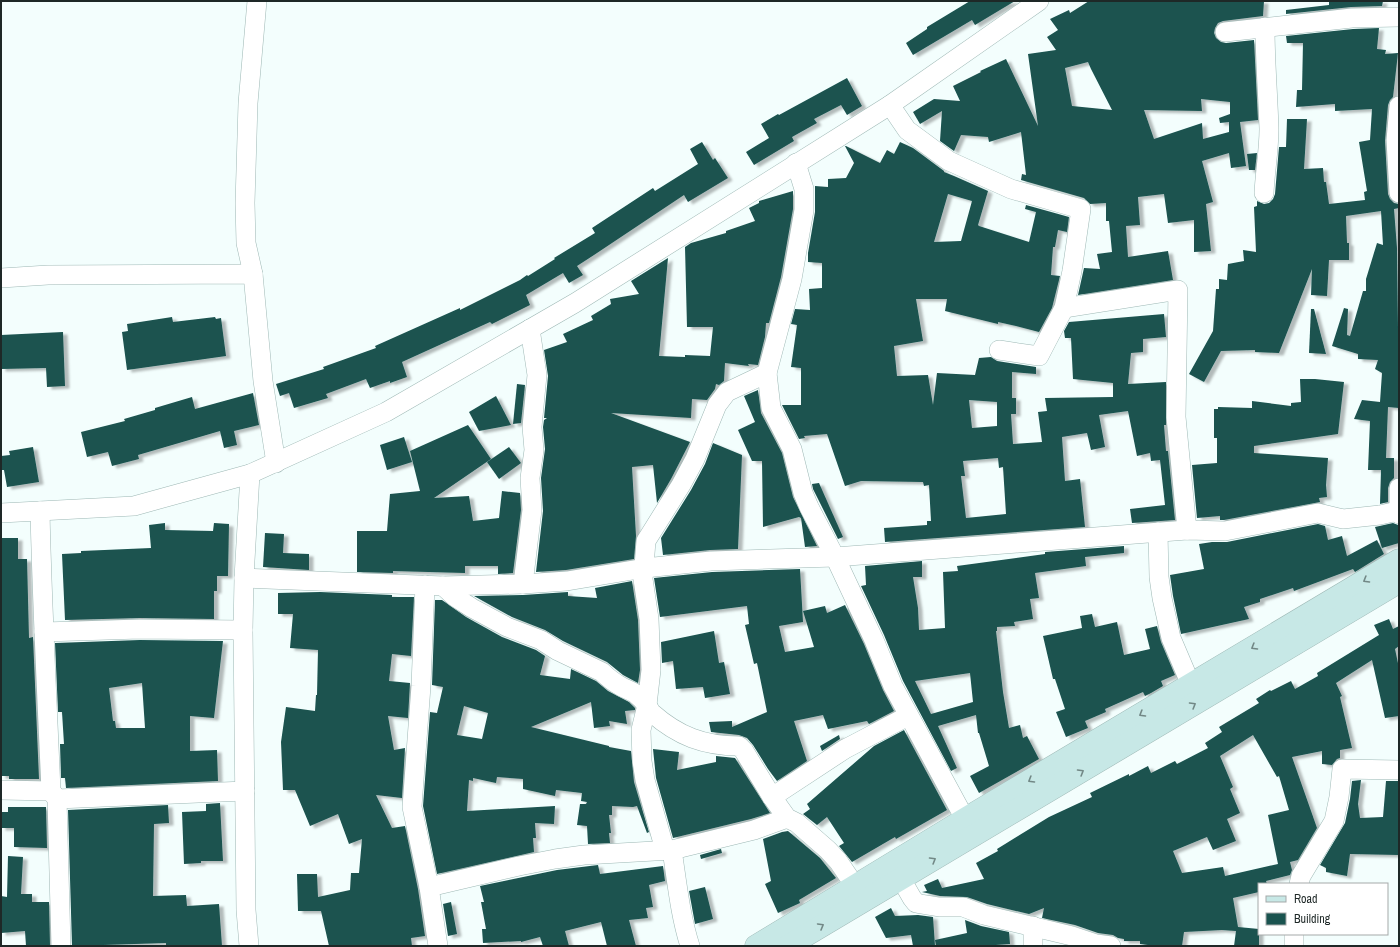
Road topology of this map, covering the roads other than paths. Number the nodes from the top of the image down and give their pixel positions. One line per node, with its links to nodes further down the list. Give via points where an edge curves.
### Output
1 (257, 1): 11 (street, via 248,103 245,195 246,243)
2 (1039, 1): 6 (street)
3 (1398, 16): 4 (street)
4 (1265, 27): 5 (street); 9 (street, via 1269,131)
5 (1225, 32)
6 (890, 105): 8 (street); 13 (street, via 907,130 948,161 1011,189 1082,209)
7 (1399, 106): 10 (street, via 1396,140)
8 (796, 163): 14 (street); 16 (street, via 804,189 804,210 792,279)
9 (1264, 193)
10 (1399, 193)
11 (253, 274): 12 (street, via 48,275); 17 (street, via 263,382)
12 (1, 278)
13 (1064, 308): 15 (street, via 1039,356); 23 (street, via 1178,290 1176,417)
14 (530, 329): 17 (street, via 386,412); 30 (street, via 537,375 532,427 534,450 530,478 532,510)
15 (999, 350)
16 (767, 373): 25 (street, via 771,408 792,449 809,507); 27 (street, via 727,392 716,405 695,459 646,540)
17 (276, 463): 18 (street)
18 (250, 474): 20 (street, via 134,506); 28 (street)
19 (1399, 488): 21 (street)
20 (40, 511): 22 (street); 33 (street)
21 (1399, 512): 23 (street, via 1343,520 1318,513 1225,531)
22 (1, 513)
23 (1187, 530): 24 (street)
24 (1158, 532): 25 (street); 34 (street, via 1162,598 1171,638)
25 (835, 557): 27 (street, via 711,561); 36 (street)
26 (1399, 560): 34 (main road, one-way to 34)
27 (645, 568): 30 (street, via 567,581); 35 (street, via 643,579 649,619 651,670)
28 (244, 578): 31 (street); 32 (street)
29 (1399, 582): 45 (main road, one-way to 29)
30 (523, 584): 31 (street)
31 (434, 585): 35 (street, via 507,627 541,640 602,672 635,693); 48 (street, via 421,686 412,807)
32 (243, 630): 33 (street, via 140,629); 39 (street)
33 (44, 632): 40 (street)
34 (1191, 685): 43 (main road, one-way to 43)
35 (647, 705): 41 (street, via 650,711 689,738 705,743 739,746); 44 (street, via 641,730 642,761 645,780)
36 (908, 716): 41 (street, via 845,749); 43 (street)
37 (1399, 770): 46 (street, via 1342,769 1334,821)
38 (1, 790): 40 (street)
39 (245, 790): 40 (street); 52 (street, via 246,910)
40 (54, 795): 51 (street)
41 (772, 797): 42 (street)
42 (787, 818): 44 (street, via 754,830); 47 (street, via 797,823 828,850)
43 (965, 819): 47 (main road)
44 (669, 850): 48 (street, via 554,859); 54 (street)
45 (901, 879): 49 (street, via 916,903 939,907 963,907 984,915); 56 (main road, one-way to 45)
46 (1299, 883)
47 (855, 886): 55 (main road)
48 (430, 887): 53 (street)
49 (1033, 926): 57 (street); 58 (street)
50 (1294, 935): 59 (street)
51 (61, 946)
52 (249, 946)
53 (438, 946)
54 (690, 946)
55 (756, 946)
56 (788, 946)
57 (1033, 946)
58 (1111, 946)
59 (1294, 946)

